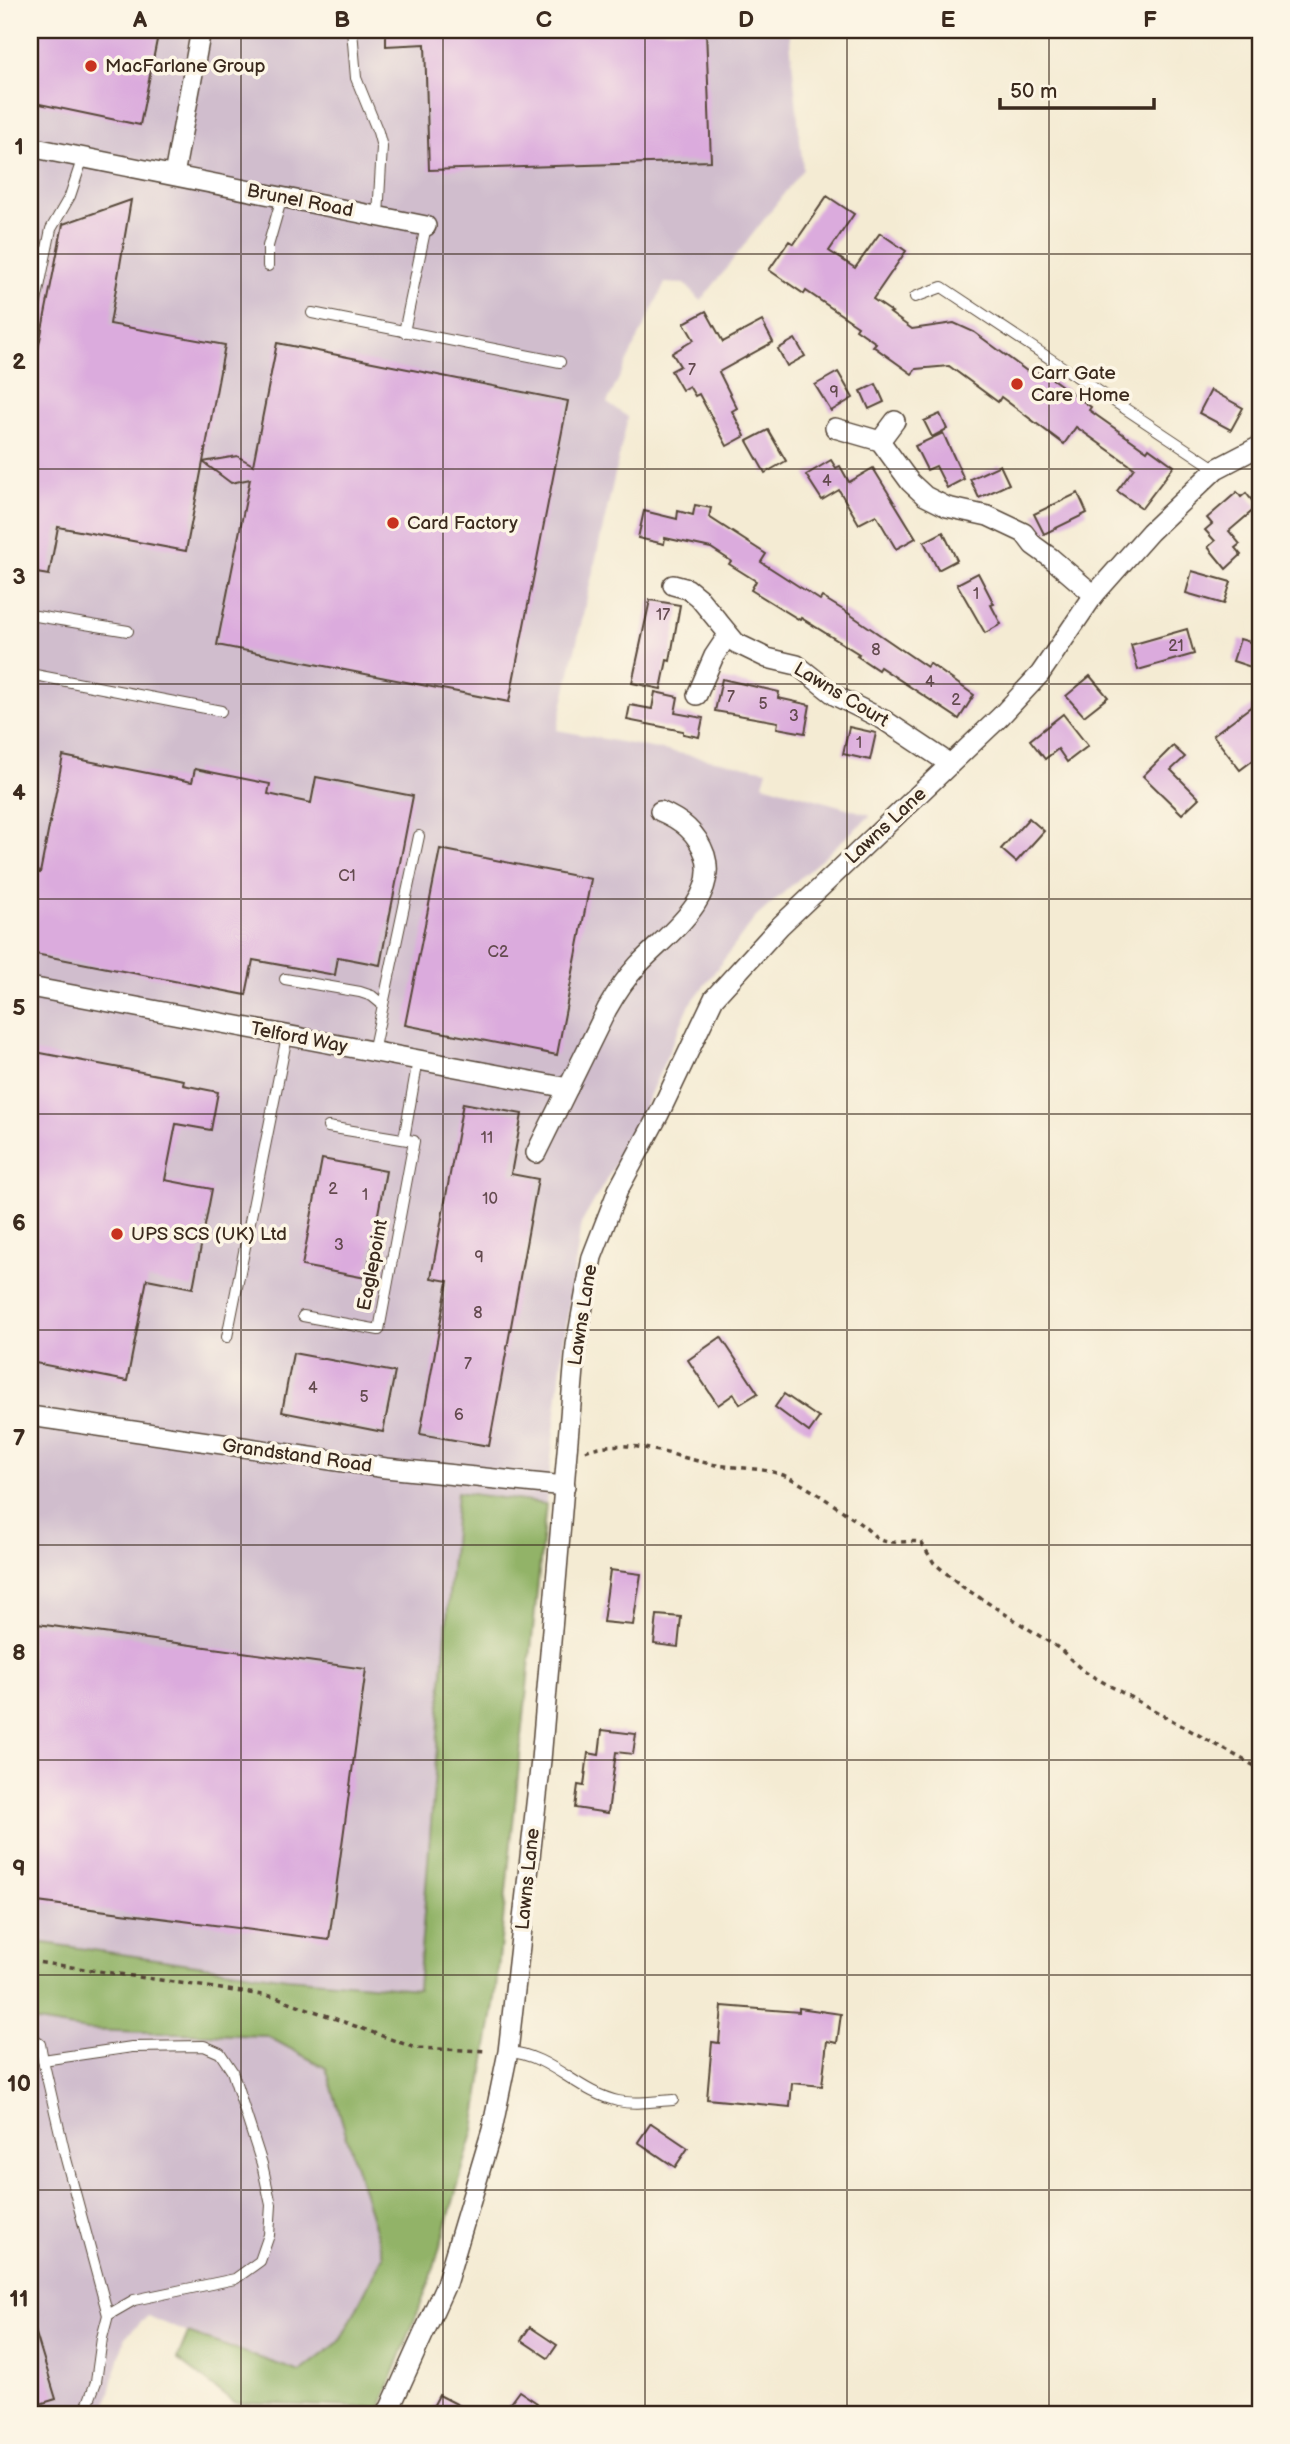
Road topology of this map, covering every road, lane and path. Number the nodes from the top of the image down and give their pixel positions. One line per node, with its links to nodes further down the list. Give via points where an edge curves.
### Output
1 (201, 30): 7 (street)
2 (352, 30): 9 (lane, via 356,78 382,148)
3 (1247, 30): 4 (path)
4 (1260, 90)
5 (30, 147): 6 (street, Brunel Road)
6 (83, 158): 7 (street, Brunel Road); 14 (lane, via 70,196 51,229)
7 (174, 175): 8 (street, Brunel Road)
8 (282, 197): 9 (street, Brunel Road); 11 (lane, via 268,246)
9 (378, 216): 10 (street, Brunel Road)
10 (426, 226): 15 (lane)
11 (268, 266)
12 (915, 297): 21 (lane, via 942,287)
13 (312, 313): 15 (lane)
14 (30, 331)
15 (404, 332): 16 (lane)
16 (560, 362)
17 (895, 421): 19 (street)
18 (835, 428): 19 (street)
19 (880, 441): 23 (street, via 925,496 1015,528)
20 (1260, 446): 21 (street, Lawns Lane)
21 (1216, 469): 23 (street, Lawns Lane, via 1150,532)
22 (673, 585): 26 (street, Lawns Court, via 699,598)
23 (1094, 595): 30 (street, Lawns Lane, via 1041,674)
24 (30, 615): 25 (lane)
25 (128, 631)
26 (728, 635): 28 (street); 30 (street, Lawns Court, via 749,652 797,665 836,696 884,720)
27 (30, 674): 29 (lane)
28 (697, 695)
29 (220, 711)
30 (950, 764): 48 (street, Lawns Lane, via 780,926 714,998 618,1190 592,1257 576,1345)
31 (30, 780): 32 (lane)
32 (30, 794)
33 (660, 811): 41 (street, via 679,820 702,846 706,881 688,913 620,987)
34 (419, 836): 37 (lane)
35 (285, 979): 37 (lane, via 360,992)
36 (30, 987): 38 (street, Telford Way)
37 (383, 1004): 39 (lane)
38 (287, 1035): 39 (street, Telford Way); 46 (lane)
39 (373, 1052): 40 (street, Telford Way)
40 (418, 1060): 41 (street, Telford Way); 43 (lane, Eaglepoint)
41 (568, 1088): 44 (street)
42 (328, 1127): 43 (lane)
43 (404, 1139): 45 (lane, Eaglepoint, via 414,1141 379,1330)
44 (536, 1153)
45 (303, 1316)
46 (227, 1337)
47 (30, 1416): 49 (street, Grandstand Road, via 386,1468)
48 (568, 1460): 49 (street, Lawns Lane); 50 (path, via 589,1449 639,1447 690,1461 766,1469 789,1478 880,1540 921,1542 934,1563 963,1587 1060,1649 1083,1671)
49 (565, 1486): 53 (street, Lawns Lane, via 541,1760)
50 (1260, 1769)
51 (30, 1961): 53 (path, via 276,1997 415,2048)
52 (30, 2038): 54 (lane, via 40,2044)
53 (508, 2052): 55 (lane, via 522,2052 548,2063 616,2101); 58 (street, Lawns Lane, via 492,2130 446,2284)
54 (43, 2060): 56 (lane); 56 (lane, via 132,2047 212,2049 232,2071 262,2164 271,2205 270,2235 261,2261 235,2279 134,2300)
55 (673, 2100)
56 (108, 2315): 57 (lane, via 96,2382)
57 (84, 2414)
58 (385, 2414)

